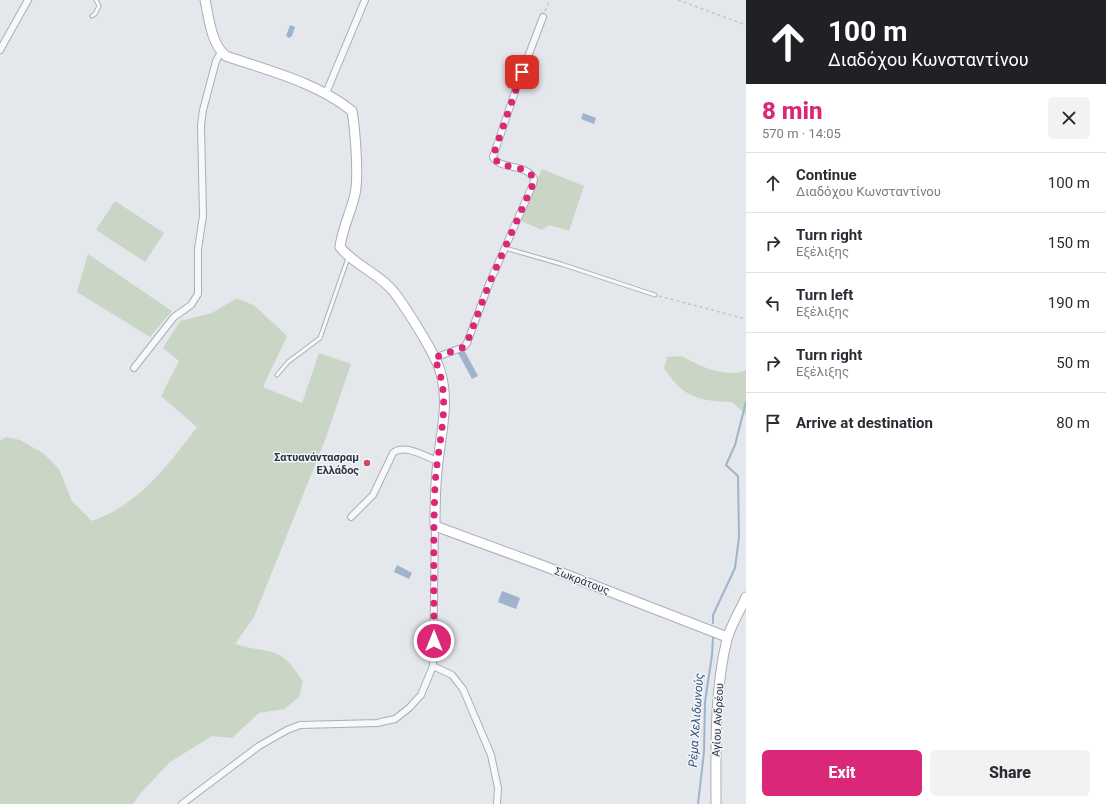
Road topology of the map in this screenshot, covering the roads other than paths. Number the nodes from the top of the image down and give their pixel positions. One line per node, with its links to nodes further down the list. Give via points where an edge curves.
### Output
1 (28, 0): 7 (street)
2 (96, 0): 5 (lane, via 99,6)
3 (205, 0): 8 (street, via 215,40)
4 (365, 0): 9 (street)
5 (92, 16)
6 (543, 17): 10 (street, via 494,152 495,160 528,171 534,179)
7 (0, 50)
8 (221, 52): 9 (street); 14 (street, via 216,61 201,126 203,216 198,249 198,294 191,305 174,317)
9 (326, 93): 11 (street, via 352,111 354,125 355,193 340,248)
10 (505, 248): 12 (lane); 13 (street, via 467,343 464,347)
11 (348, 258): 13 (street, via 379,278 394,292); 15 (lane, via 320,338 288,362)
12 (656, 295)
13 (434, 358): 16 (street, via 441,373 445,397)
14 (134, 368)
15 (276, 375)
16 (438, 462): 17 (street, via 404,449 397,450 373,495); 18 (street)
17 (351, 517)
18 (435, 526): 20 (street, Σωκράτους); 21 (street)
19 (746, 597): 20 (street, Αγίου Ανδρέου)
20 (727, 638): 24 (street, Αγίου Ανδρέου, via 719,691)
21 (433, 666): 22 (street, via 421,694 395,719 377,723 300,725 287,730 259,746); 23 (street, via 452,675 463,689 491,755 498,788)
22 (182, 804)
23 (497, 804)
24 (716, 804)

